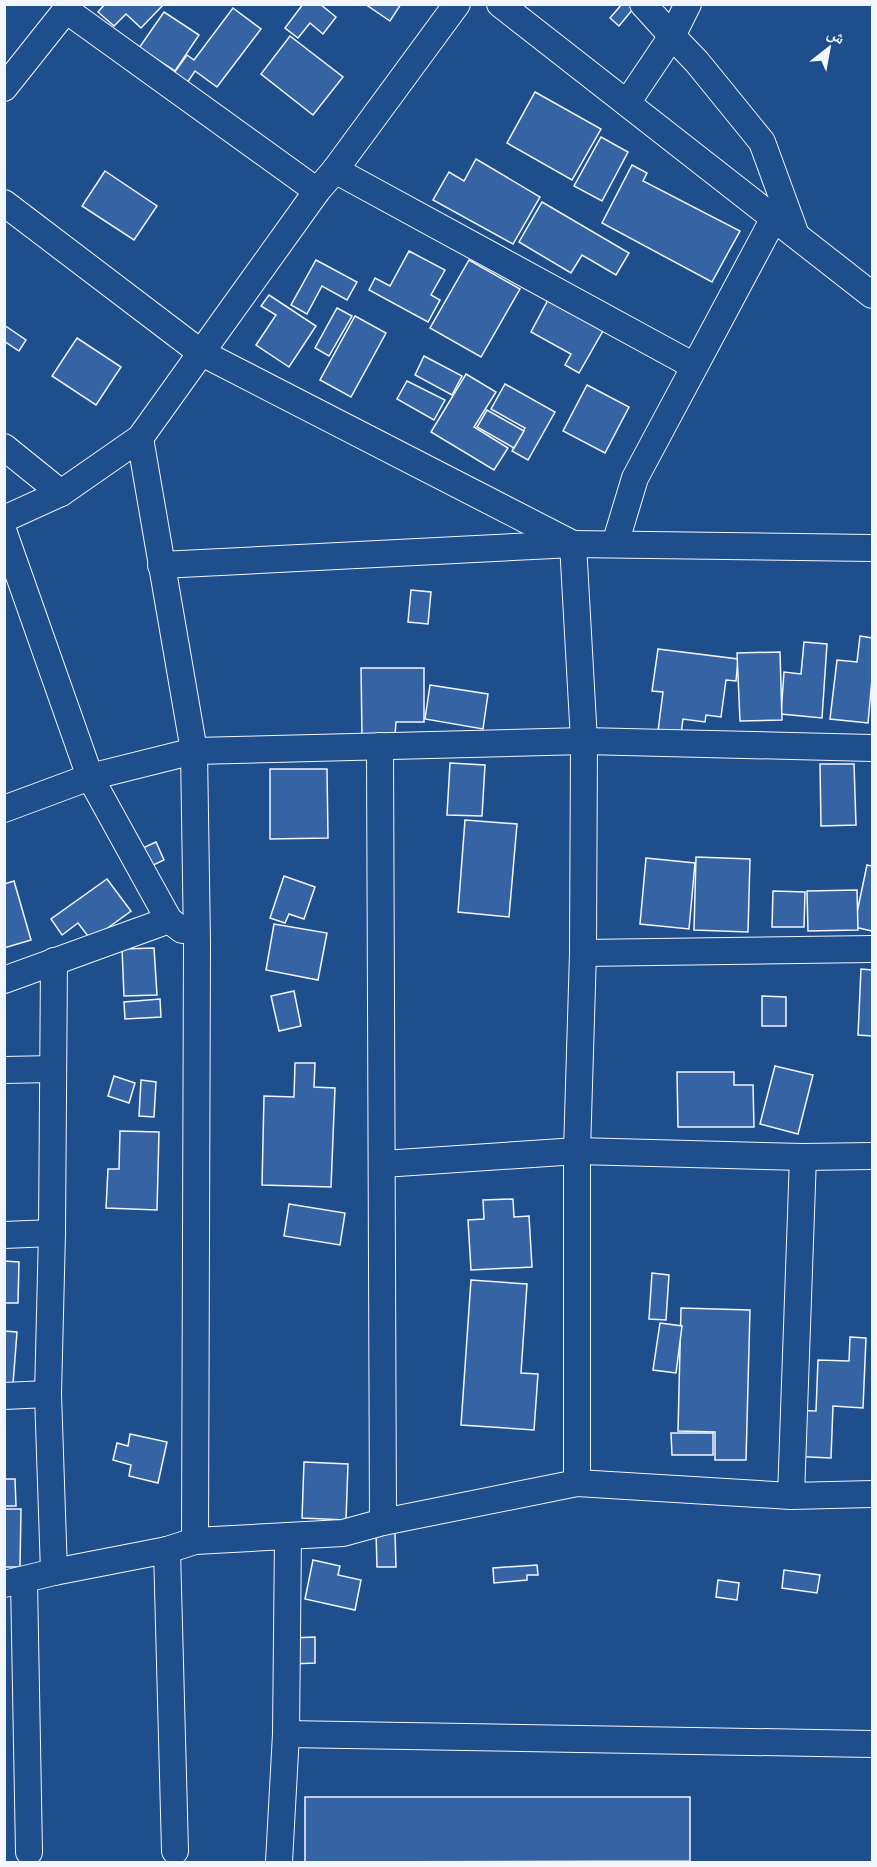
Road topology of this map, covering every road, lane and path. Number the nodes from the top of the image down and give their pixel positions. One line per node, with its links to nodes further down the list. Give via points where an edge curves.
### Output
1 (457, 4): 9 (street)
2 (500, 4): 8 (street)
3 (643, 4): 6 (street)
4 (688, 4): 6 (street)
5 (66, 8): 7 (street); 10 (street)
6 (672, 36): 8 (street); 13 (street, via 762,142)
7 (4, 88)
8 (627, 103): 12 (street)
9 (335, 170): 10 (street); 16 (street)
10 (317, 190): 15 (street)
11 (4, 203): 15 (street)
12 (774, 218): 13 (street); 16 (street)
13 (796, 235): 14 (street)
14 (873, 295)
15 (200, 352): 17 (street); 22 (street)
16 (694, 366): 23 (street, via 635,478)
17 (140, 438): 19 (street); 25 (street)
18 (4, 447): 19 (street)
19 (61, 493): 20 (street)
20 (4, 519)
21 (4, 533): 30 (street)
22 (573, 544): 23 (street); 25 (street); 26 (street)
23 (615, 544): 24 (street)
24 (873, 548)
25 (161, 565): 29 (street)
26 (584, 741): 27 (street); 28 (street); 35 (street)
27 (380, 746): 29 (street); 43 (street)
28 (873, 748)
29 (194, 751): 30 (street); 33 (street)
30 (90, 777): 31 (street); 32 (street)
31 (4, 809)
32 (169, 920): 33 (street); 36 (street)
33 (197, 942): 53 (street)
34 (873, 949): 35 (street)
35 (583, 953): 40 (street)
36 (54, 961): 37 (street); 39 (street)
37 (4, 980)
38 (4, 1070): 39 (street)
39 (53, 1070): 44 (street)
40 (577, 1151): 42 (street); 43 (street); 48 (street)
41 (873, 1156): 42 (street)
42 (803, 1157): 50 (street)
43 (382, 1164): 51 (street)
44 (52, 1233): 45 (street); 46 (street)
45 (4, 1235)
46 (48, 1394): 47 (street); 55 (street)
47 (4, 1396)
48 (577, 1483): 50 (street); 51 (street)
49 (873, 1494): 50 (street)
50 (790, 1496)
51 (383, 1522): 52 (street, via 343,1533)
52 (288, 1536): 53 (street); 57 (street)
53 (195, 1541): 54 (street)
54 (167, 1550): 55 (street); 60 (street)
55 (54, 1572): 56 (street)
56 (14, 1582): 59 (street)
57 (286, 1734): 58 (street); 61 (street)
58 (873, 1744)
59 (29, 1851)
60 (175, 1851)
61 (279, 1863)

